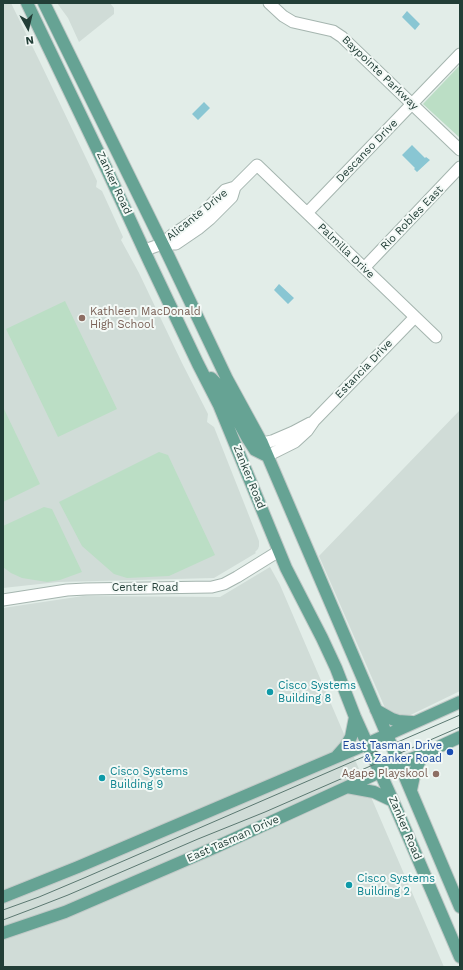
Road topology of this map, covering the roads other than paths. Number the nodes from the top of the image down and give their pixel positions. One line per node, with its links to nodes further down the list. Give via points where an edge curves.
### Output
1 (27, 3): 11 (main road, Zanker Road)
2 (44, 3): 10 (main road, Zanker Road)
3 (269, 3): 5 (street, Baypointe Parkway, via 294,22 333,31 342,37)
4 (460, 54): 5 (street, Descanso Drive)
5 (412, 104): 6 (street, Baypointe Parkway); 9 (street, Descanso Drive)
6 (460, 150)
7 (257, 165): 9 (street, Palmilla Drive); 10 (street, Alicante Drive, via 235,187 225,190 204,212)
8 (460, 167): 12 (street, Rio Robles East)
9 (306, 212): 12 (street, Palmilla Drive)
10 (162, 244): 11 (street, Alicante Drive); 17 (main road, Zanker Road, via 227,379)
11 (145, 250): 15 (main road, Zanker Road)
12 (364, 268): 13 (street, Palmilla Drive)
13 (415, 317): 14 (street, Palmilla Drive); 16 (street, Estancia Drive)
14 (436, 337)
15 (198, 364): 18 (main road, via 219,386 255,450); 19 (main road, Zanker Road, via 227,423)
16 (314, 421): 17 (street, Estancia Drive, via 272,441); 18 (street, Estancia Drive, via 295,442)
17 (262, 443): 18 (main road, Zanker Road)
18 (267, 456): 22 (main road, Zanker Road)
19 (279, 551): 20 (street, Center Road, via 224,584 212,587 67,590); 23 (main road, Zanker Road, via 336,668)
20 (3, 600)
21 (460, 702): 24 (main road)
22 (376, 710): 24 (main road, via 392,720); 25 (main road, Zanker Road)
23 (355, 717): 27 (main road, Zanker Road); 29 (main road, via 351,737)
24 (414, 723): 25 (main road)
25 (387, 735): 27 (main road); 30 (main road, Zanker Road)
26 (460, 737): 28 (main road, East Tasman Drive)
27 (368, 744): 29 (main road); 31 (main road, Zanker Road)
28 (423, 754): 30 (main road, East Tasman Drive); 33 (main road, via 415,771)
29 (336, 757): 35 (main road)
30 (399, 763): 31 (main road, East Tasman Drive); 33 (main road, Zanker Road)
31 (380, 772): 32 (main road, East Tasman Drive); 34 (main road, Zanker Road)
32 (347, 787): 34 (main road, via 374,792); 37 (main road, East Tasman Drive, via 216,848 65,912)
33 (411, 790): 36 (main road, Zanker Road)
34 (393, 801): 38 (main road, Zanker Road)
35 (3, 897)
36 (460, 907)
37 (3, 932)
38 (460, 957)

